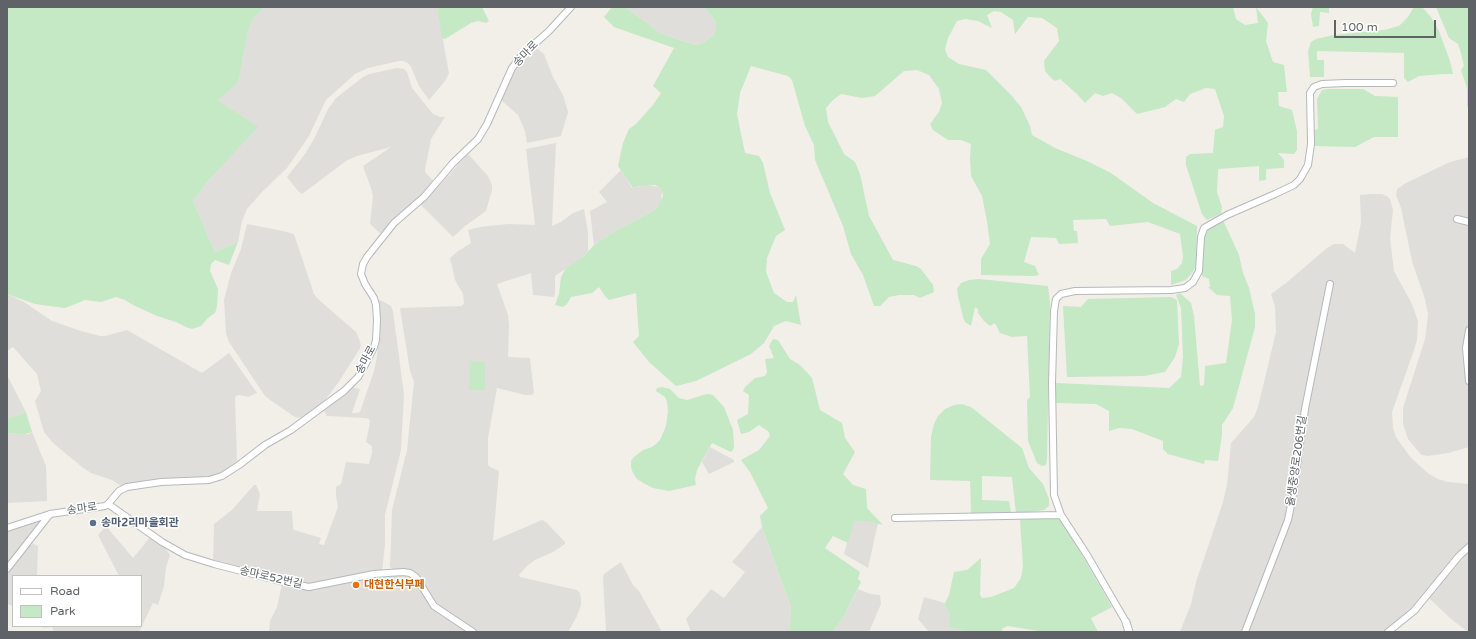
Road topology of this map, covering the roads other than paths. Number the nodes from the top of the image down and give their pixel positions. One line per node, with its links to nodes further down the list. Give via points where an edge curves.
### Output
1 (571, 7): 8 (street, 송마로, via 512,68 478,139 424,197 394,223 367,257 361,274 374,298 377,332 374,347 358,377 344,391 291,430 264,445 222,476 209,480 161,482 127,487 119,491)
2 (1393, 84): 10 (street, via 1345,83 1314,87 1310,93 1311,144 1308,165 1300,179 1294,185 1204,228 1199,271 1193,282 1184,288 1076,291 1061,294 1056,299 1052,384 1054,495)
3 (1457, 219): 4 (street)
4 (1469, 222)
5 (1330, 284): 18 (street, 율생중앙로206번길, via 1305,409 1288,520)
6 (1469, 330): 7 (street, via 1466,348)
7 (1469, 381)
8 (108, 504): 9 (street, 송마로); 16 (street, 송마로52번길, via 162,542 186,555 288,583 308,587 374,574 410,573 416,577 434,606)
9 (50, 514): 12 (street, 송마로); 14 (street)
10 (1061, 515): 11 (street); 15 (street)
11 (895, 518)
12 (7, 528)
13 (1469, 547): 19 (street, via 1414,611)
14 (7, 569)
15 (1126, 622): 17 (street)
16 (474, 632)
17 (1129, 632)
18 (1245, 632)
19 (1388, 632)

